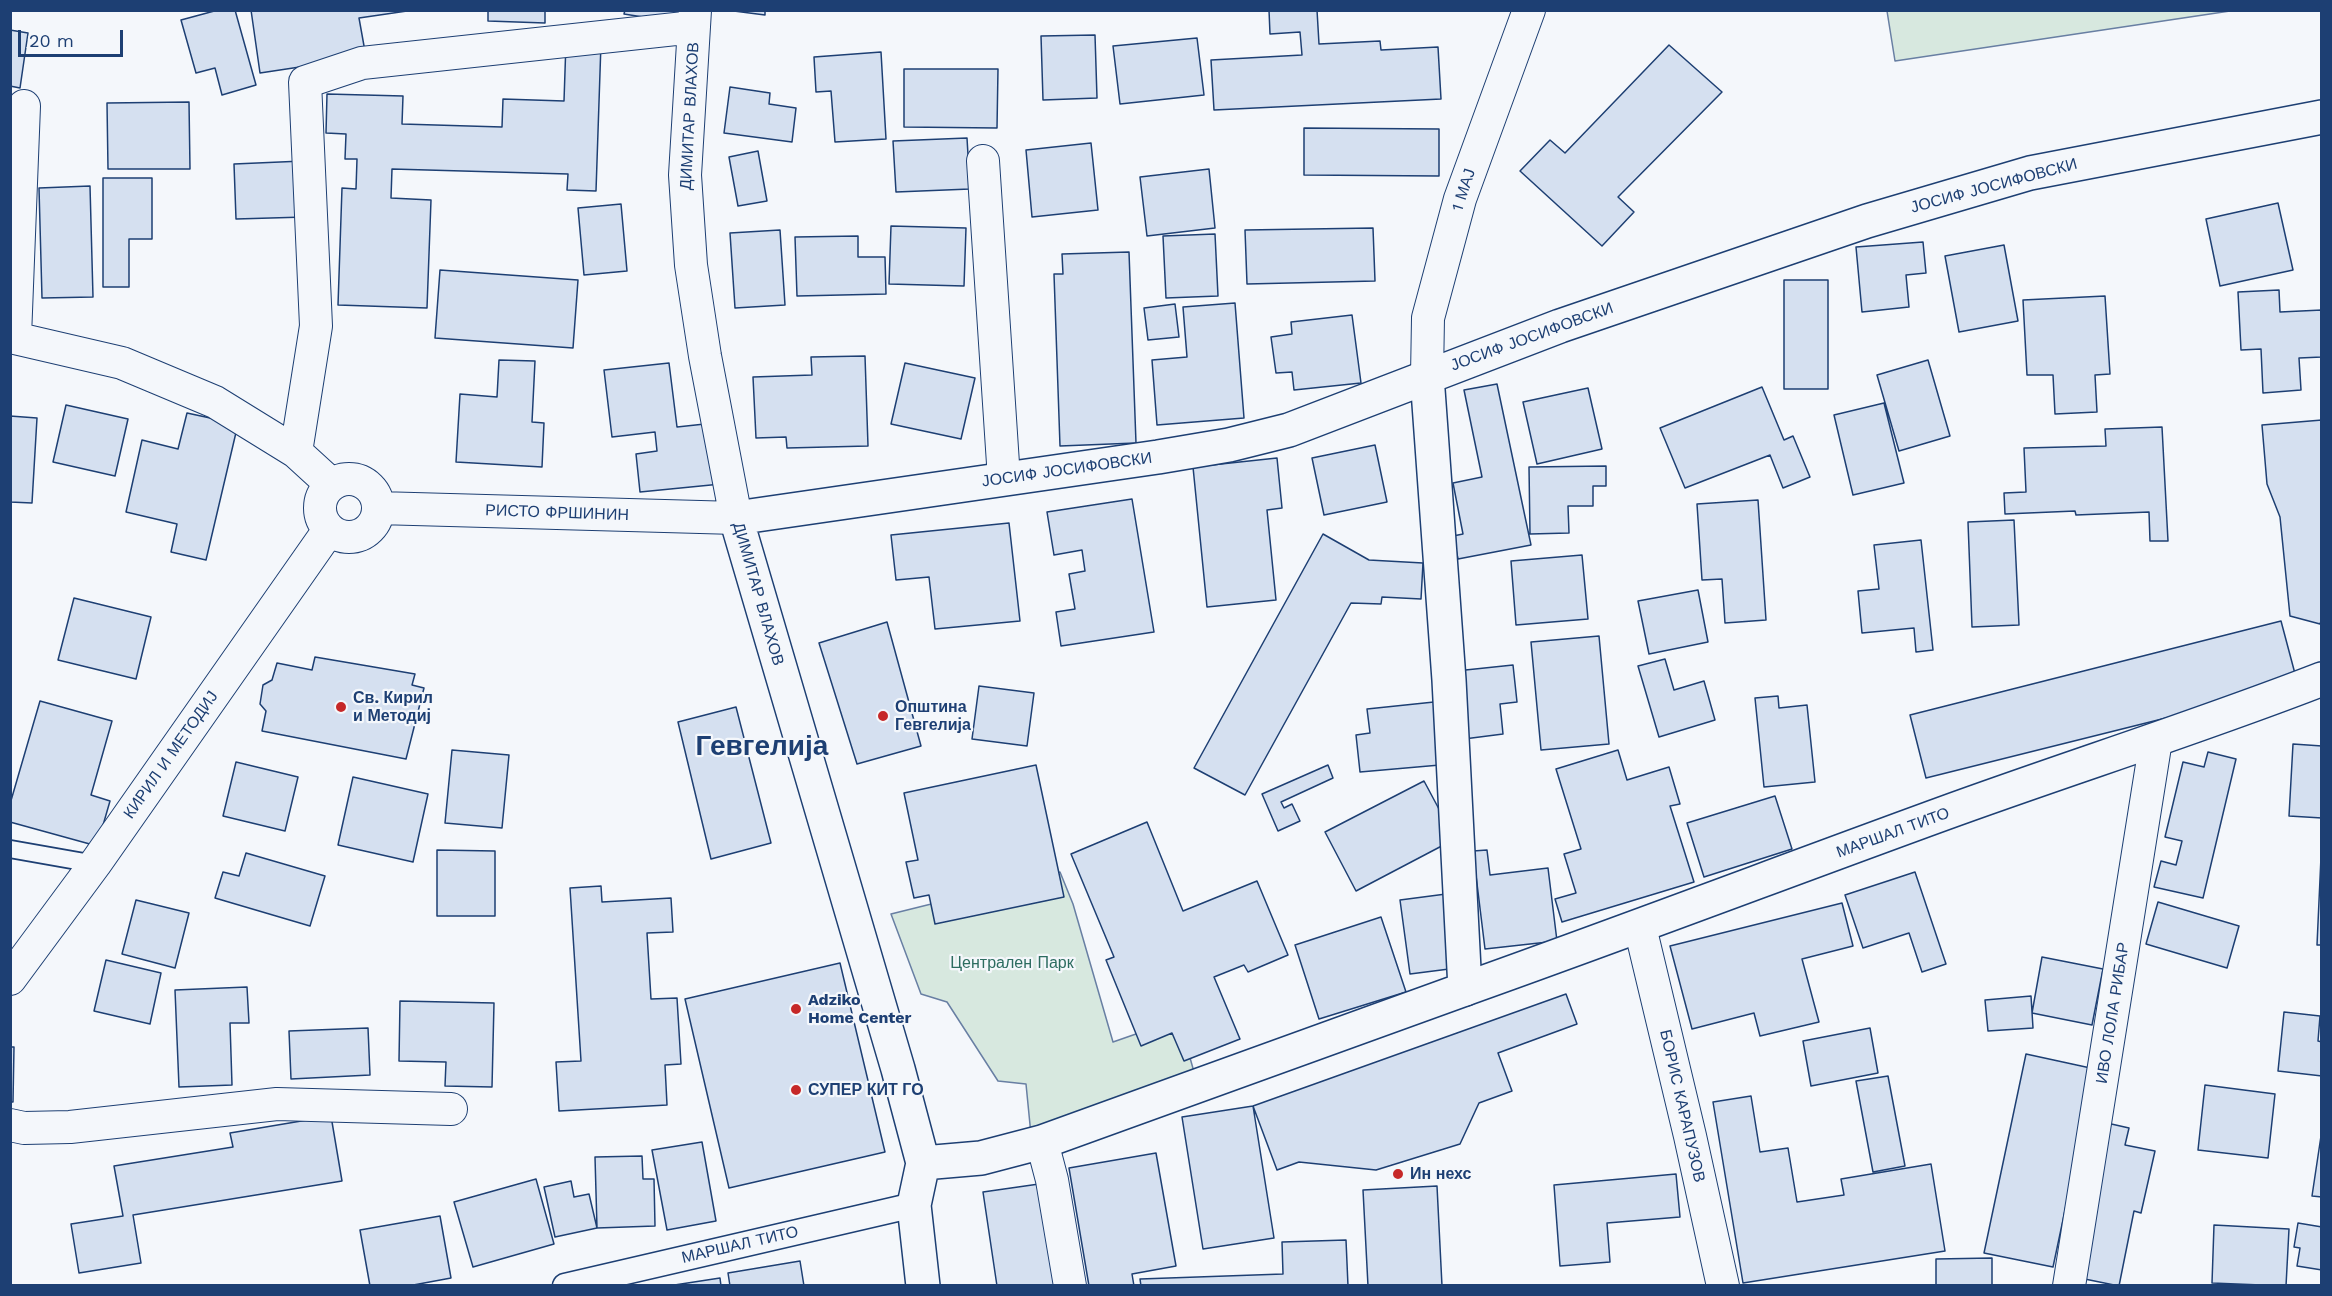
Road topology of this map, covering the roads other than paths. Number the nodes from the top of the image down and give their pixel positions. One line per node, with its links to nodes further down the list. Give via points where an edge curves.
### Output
1 (1529, 10): 7 (street, 1 МАЈ, via 1460,199 1428,318)
2 (695, 19): 8 (street, via 362,63 305,82 316,326); 12 (street, ДИМИТАР ВЛАХОВ, via 685,176 691,265)
3 (24, 106): 6 (street)
4 (2322, 117): 7 (main road, ЈОСИФ ЈОСИФОВСКИ, via 2030,173 1867,221)
5 (983, 161): 9 (street)
6 (13, 337): 8 (street, via 122,363 215,402)
7 (1427, 376): 9 (main road, ЈОСИФ ЈОСИФОВСКИ, via 1289,430 1229,445); 20 (main road, via 1449,680)
8 (296, 452): 10 (street)
9 (1004, 479): 12 (main road, ЈОСИФ ЈОСИФОВСКИ)
10 (331, 484): 11 (street, via 341,479 362,482 376,497); 13 (street, via 320,502 323,522)
11 (378, 508): 12 (street, РИСТО ФРШИНИН); 13 (street, via 372,526 356,536)
12 (736, 518): 24 (main road, ДИМИТАР ВЛАХОВ)
13 (329, 530): 17 (street, КИРИЛ И МЕТОДИЈ)
14 (2322, 679): 15 (main road, МАРШАЛ ТИТО)
15 (2156, 740): 18 (main road, МАРШАЛ ТИТО, via 1943,813); 30 (street, ИВО ЛОЛА РИБАР)
16 (10, 849): 17 (lane)
17 (95, 864): 19 (street, КИРИЛ И МЕТОДИЈ)
18 (1640, 927): 20 (main road, МАРШАЛ ТИТО); 29 (street, БОРИС КАРАПУЗОВ)
19 (10, 979)
20 (1465, 989): 23 (main road, МАРШАЛ ТИТО)
21 (452, 1109): 22 (street, via 277,1104 70,1127)
22 (10, 1125)
23 (1042, 1142): 24 (main road, МАРШАЛ ТИТО, via 981,1158); 28 (street)
24 (923, 1163): 25 (main road)
25 (914, 1205): 26 (street, МАРШАЛ ТИТО); 27 (main road)
26 (565, 1286)
27 (922, 1286)
28 (1070, 1286)
29 (1723, 1286)
30 (2069, 1286)

